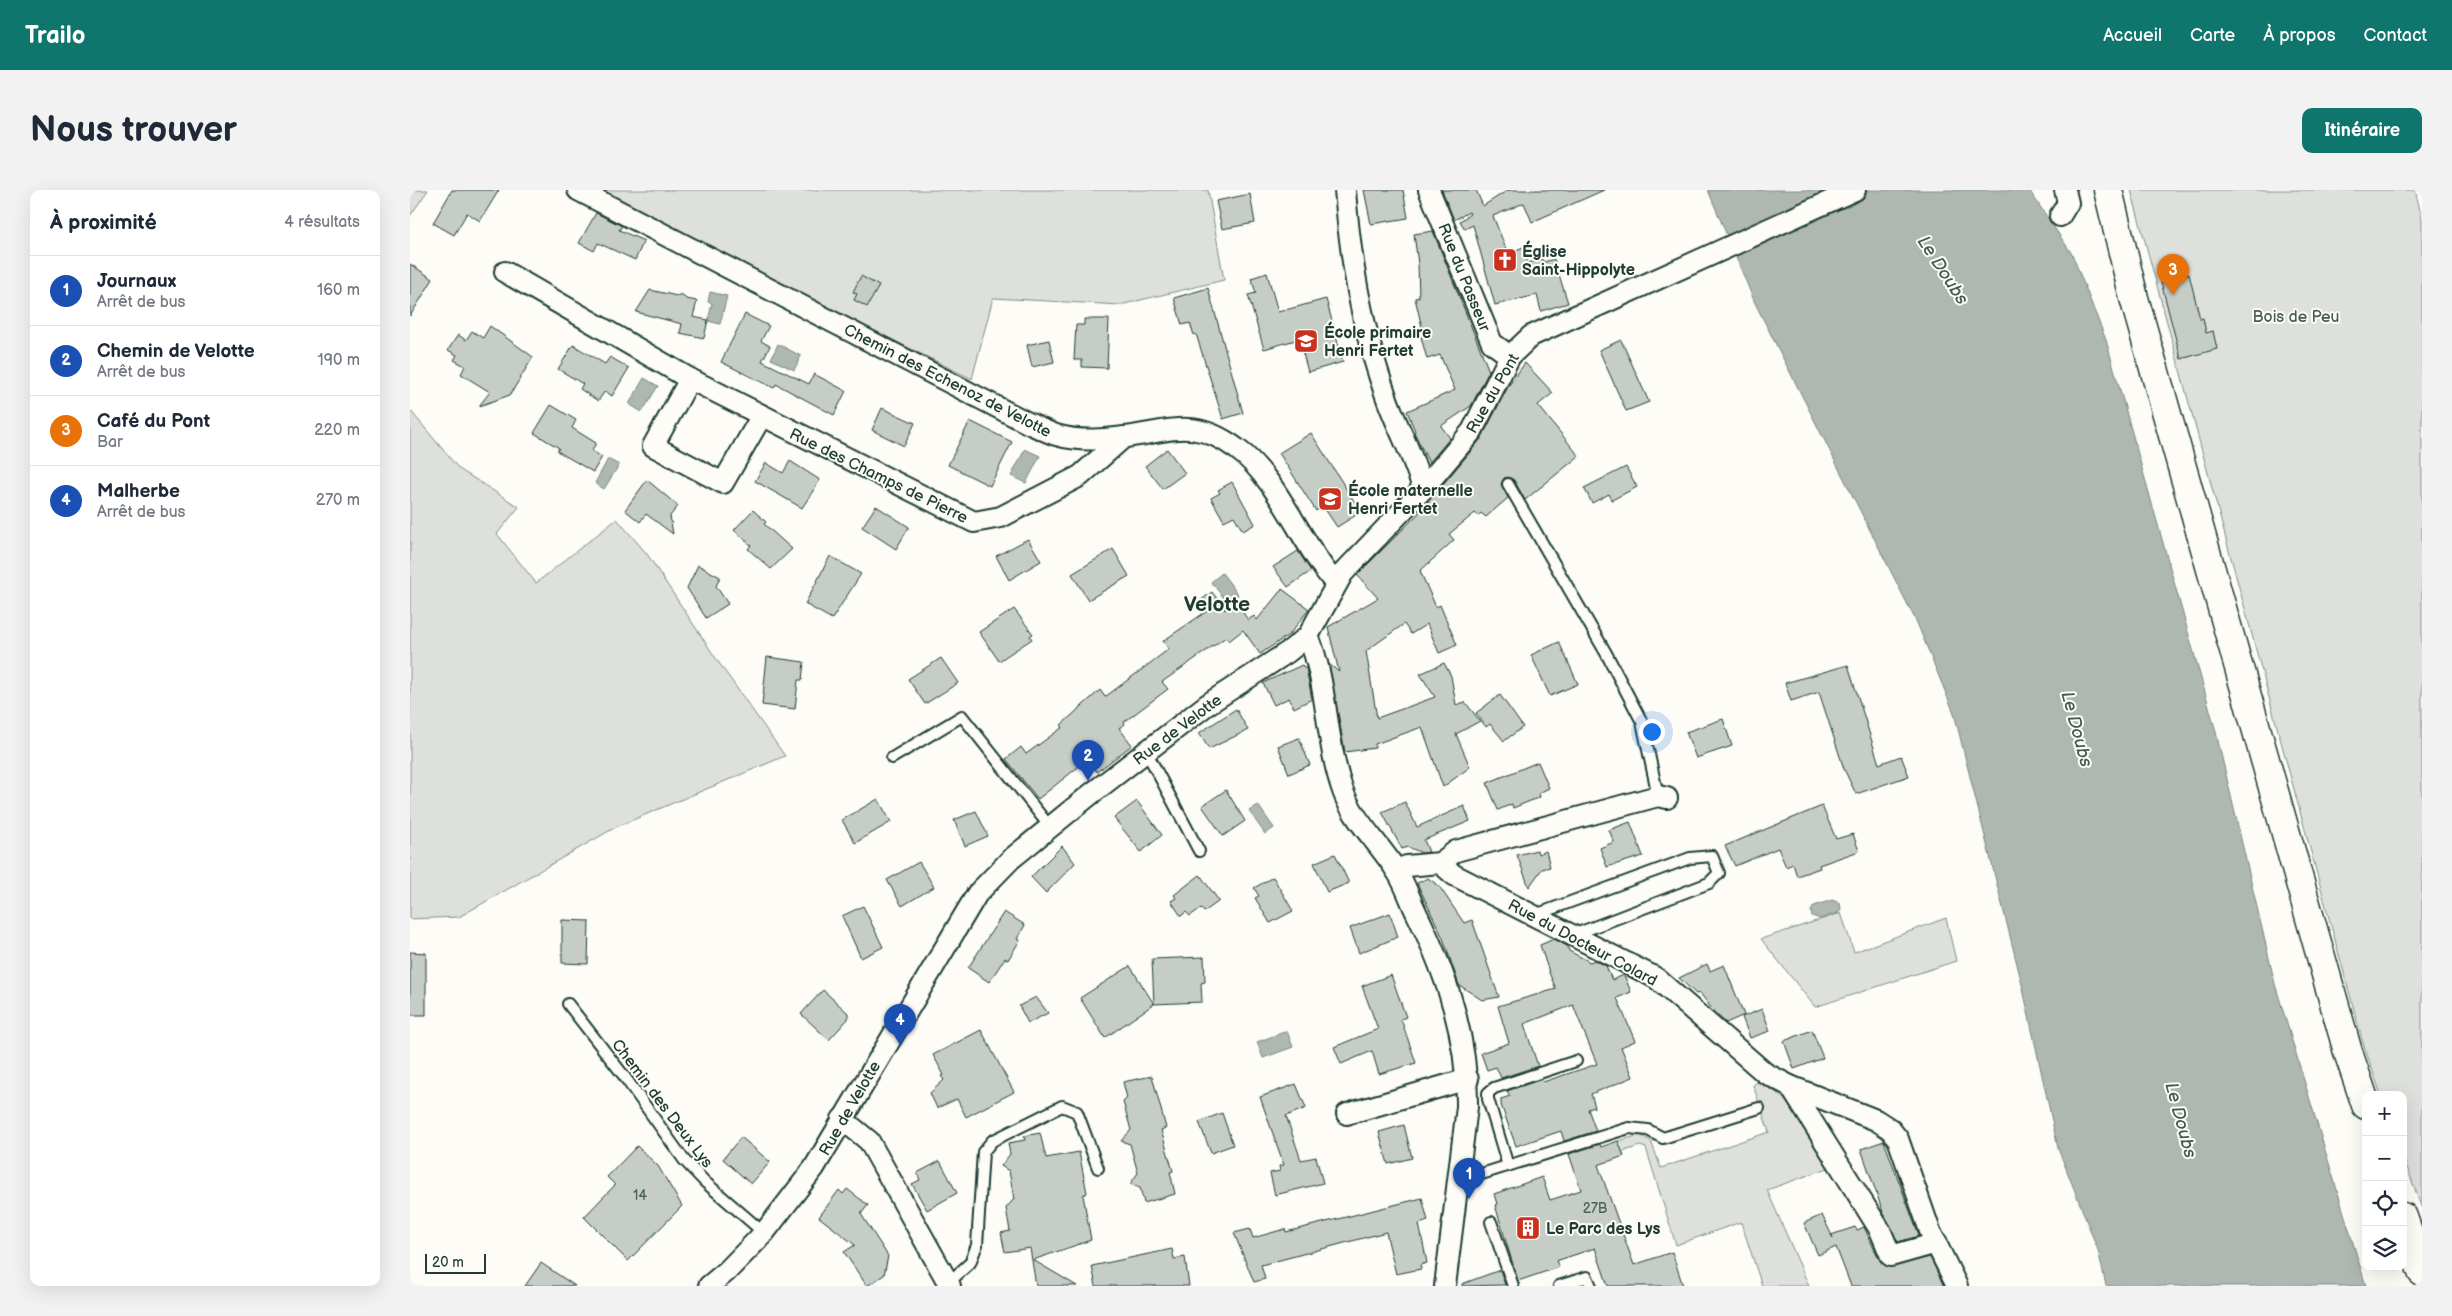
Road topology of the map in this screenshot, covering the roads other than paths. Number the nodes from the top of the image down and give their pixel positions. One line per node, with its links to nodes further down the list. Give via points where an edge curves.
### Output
1 (578, 190): 12 (street, Chemin des Echenoz de Velotte, via 1028,423 1058,436)
2 (1345, 190): 14 (street, via 1358,296 1365,324 1385,393)
3 (1429, 190): 9 (street, Rue du Passeur, via 1492,343)
4 (1855, 190): 9 (street, Rue du Pont, via 1531,336)
5 (2065, 190): 7 (street, via 2068,203)
6 (2108, 190): 30 (main road, via 2134,298 2342,1033)
7 (2060, 216)
8 (504, 272): 10 (street, Rue des Champs de Pierre)
9 (1510, 356): 14 (street, Rue du Pont, via 1472,431)
10 (690, 379): 11 (street, Rue des Champs de Pierre); 11 (street, via 654,446 723,483)
11 (761, 417): 12 (street, Rue des Champs de Pierre, via 974,522 1001,517 1080,476)
12 (1124, 437): 15 (street, Chemin des Echenoz de Velotte, via 1173,428 1196,429 1238,449 1259,469)
13 (1508, 484): 19 (lane, via 1642,722)
14 (1423, 489): 15 (street, Rue du Pont)
15 (1336, 584): 16 (street, Rue du Pont)
16 (1308, 636): 17 (street, Rue de Velotte); 23 (street, via 1317,663 1333,760 1344,794)
17 (1146, 751): 20 (street, Rue de Velotte); 21 (lane)
18 (892, 758): 20 (lane, via 962,716)
19 (1663, 797): 22 (street, via 1456,851)
20 (1050, 827): 33 (street, Rue de Velotte, via 1011,859 977,894)
21 (1199, 851)
22 (1440, 863): 23 (street); 24 (street, Rue du Docteur Colard, via 1454,876)
23 (1396, 870): 28 (street, via 1439,960 1459,1024)
24 (1533, 916): 25 (street, Rue du Docteur Colard); 25 (lane, via 1690,858 1712,856 1719,873 1709,884)
25 (1572, 936): 29 (street, Rue du Docteur Colard, via 1656,978 1765,1073)
26 (568, 1004): 39 (lane, Chemin des Deux Lys, via 684,1160)
27 (1576, 1061): 34 (lane, via 1494,1088 1488,1093)
28 (1468, 1079): 32 (street); 36 (street)
29 (1790, 1086): 40 (street, Rue du Docteur Colard, via 1852,1109 1890,1129 1898,1139); 40 (street, via 1880,1230 1892,1256)
30 (2362, 1093)
31 (1758, 1108): 34 (lane, via 1663,1138 1648,1130 1629,1128)
32 (1347, 1114)
33 (842, 1119): 39 (street, Rue de Velotte, via 814,1168); 42 (street, via 869,1141)
34 (1508, 1166): 36 (lane)
35 (1098, 1168): 42 (lane, via 1077,1112 1062,1106 992,1141 983,1152 977,1245 970,1263)
36 (1459, 1181): 44 (street)
37 (1491, 1222): 45 (lane)
38 (2406, 1226): 41 (main road)
39 (764, 1233): 43 (street, Rue de Velotte)
40 (1937, 1243): 48 (street, Rue du Docteur Colard)
41 (2422, 1272)
42 (949, 1284)
43 (709, 1286)
44 (1445, 1286)
45 (1513, 1286)
46 (1559, 1286): 47 (lane, via 1587,1277)
47 (1591, 1286)
48 (1957, 1286)

